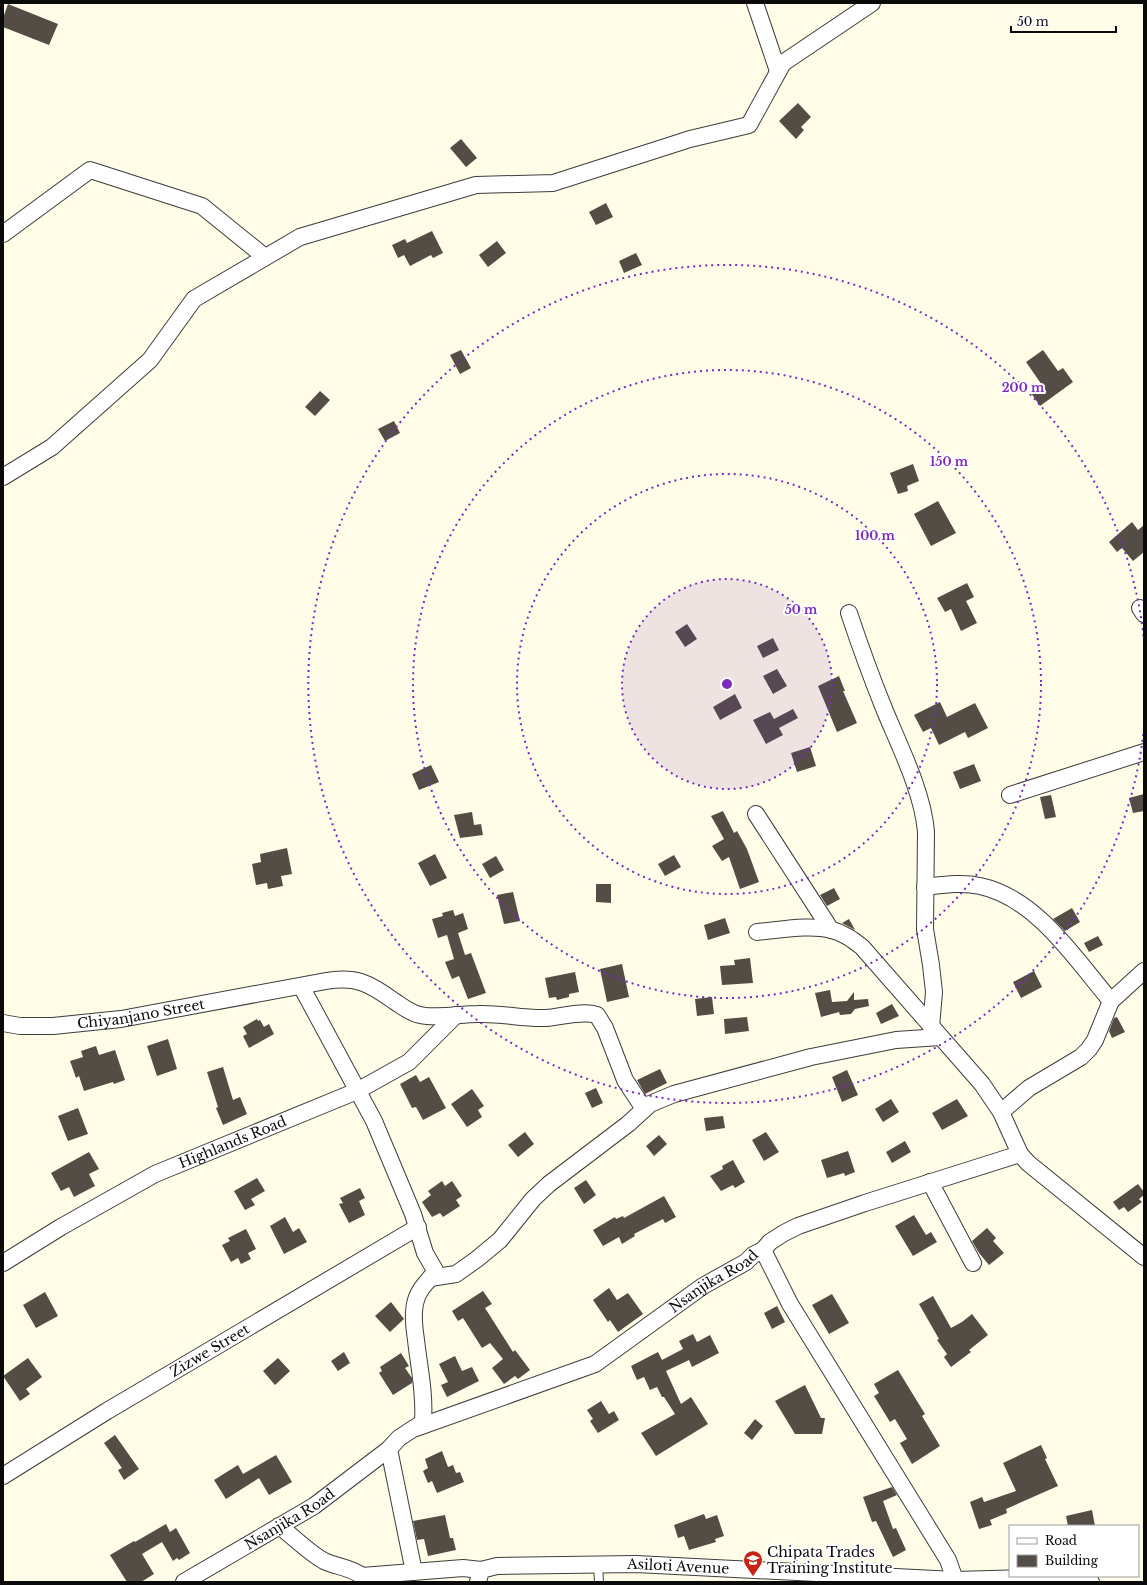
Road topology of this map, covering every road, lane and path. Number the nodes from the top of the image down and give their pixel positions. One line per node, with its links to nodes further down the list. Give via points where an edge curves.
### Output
1 (755, 3): 3 (street)
2 (872, 3): 3 (street, via 783,63)
3 (778, 71): 5 (street, via 749,125 690,139 553,183 476,185 300,237)
4 (3, 234): 5 (street, via 90,170 202,206)
5 (265, 257): 6 (street, via 194,298 150,360 52,448)
6 (3, 477)
7 (849, 613): 11 (street, via 922,806 926,832)
8 (1144, 752): 9 (street)
9 (1010, 795)
10 (756, 814): 12 (street)
11 (925, 888): 16 (street, via 952,884 980,886 1020,904 1054,932); 19 (street, via 925,929 934,992)
12 (832, 930): 13 (street); 19 (street, via 862,947)
13 (757, 932)
14 (1144, 971): 16 (street)
15 (300, 986): 17 (street, Chiyanjano Street, via 338,979 356,980 420,1015); 18 (street, Chiyanjano Street, via 121,1019 39,1026); 20 (street)
16 (1111, 1001): 22 (street, via 1095,1040 1081,1057 1029,1088)
17 (456, 1015): 20 (street, Highlands Road, via 409,1062); 21 (street, Chiyanjano Street, via 488,1014 541,1018 597,1015 605,1028 625,1080)
18 (3, 1023)
19 (936, 1032): 21 (street, via 811,1057 674,1094 658,1099); 22 (street, via 982,1084)
20 (357, 1091): 25 (street, via 388,1152); 29 (street, Highlands Road, via 155,1174)
21 (644, 1109): 30 (street, via 550,1184 533,1200 500,1240 477,1260 456,1274)
22 (1000, 1112): 23 (street)
23 (1020, 1154): 24 (street, Nsanjika Road); 27 (street, via 1038,1172)
24 (930, 1182): 26 (street, Nsanjika Road, via 798,1226 770,1242); 28 (street)
25 (418, 1227): 30 (street, via 425,1253 436,1272); 33 (street, Zizwe Street, via 107,1411)
26 (763, 1250): 31 (street, Nsanjika Road, via 703,1286 595,1364); 38 (street, via 790,1304 948,1560)
27 (1144, 1257)
28 (973, 1262)
29 (3, 1263)
30 (430, 1278): 31 (street, via 417,1295 414,1310 424,1405 422,1424)
31 (416, 1428): 32 (street, Nsanjika Road, via 399,1438)
32 (389, 1449): 34 (street, Nsanjika Road, via 314,1506); 36 (street)
33 (3, 1476)
34 (279, 1526): 36 (street, Asiloti Avenue, via 322,1559 362,1576); 39 (street, Nsanjika Road)
35 (598, 1565): 37 (street, Asiloti Avenue, via 497,1566); 38 (street, Asiloti Avenue, via 636,1564); 40 (lane)
36 (414, 1572): 37 (street, Asiloti Avenue, via 463,1568)
37 (479, 1576)
38 (956, 1580): 41 (street, Asiloti Avenue, via 1068,1577)
39 (184, 1582)
40 (599, 1582)
41 (1091, 1582)

